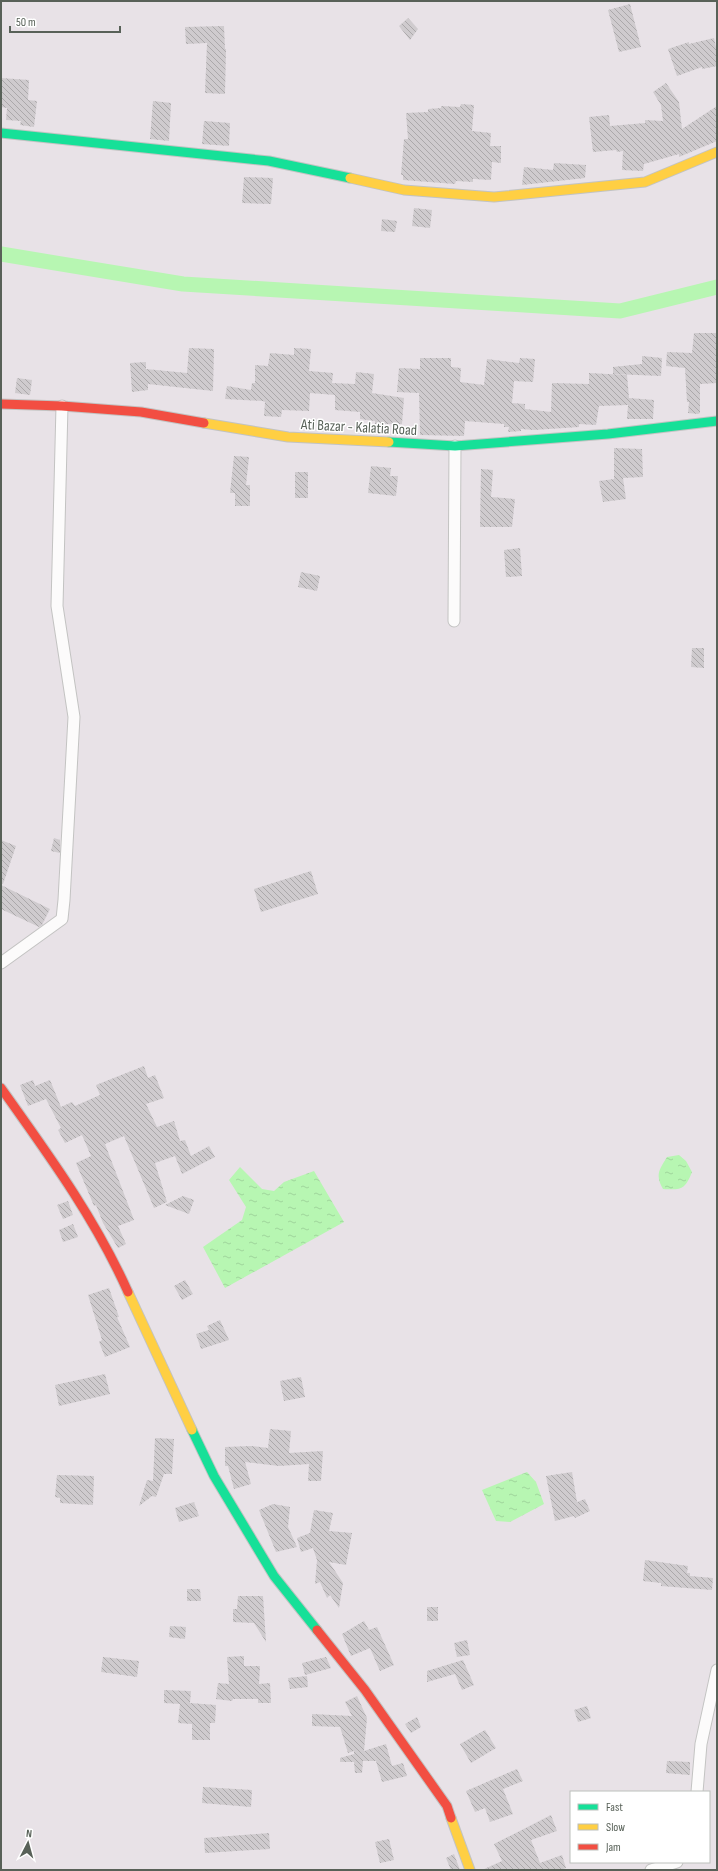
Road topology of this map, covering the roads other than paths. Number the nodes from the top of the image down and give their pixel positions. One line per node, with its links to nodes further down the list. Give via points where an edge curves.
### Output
1 (1, 133): 2 (street, via 269,160 404,190 494,197 645,182)
2 (717, 152)
3 (1, 404): 4 (street, Ati Bazar - Kalatia Road)
4 (62, 406): 6 (street, Ati Bazar - Kalatia Road, via 141,412 288,437); 8 (street, via 57,606 74,716 62,919)
5 (717, 421): 6 (street, Ati Bazar - Kalatia Road, via 608,434)
6 (455, 446): 7 (street)
7 (454, 621)
8 (1, 963)
9 (1, 1088): 13 (street, via 72,1188 114,1261 218,1483 274,1576 365,1690 447,1806)
10 (717, 1670): 11 (street, via 701,1744)
11 (697, 1791)
12 (674, 1863): 14 (street)
13 (470, 1870)
14 (651, 1870)

